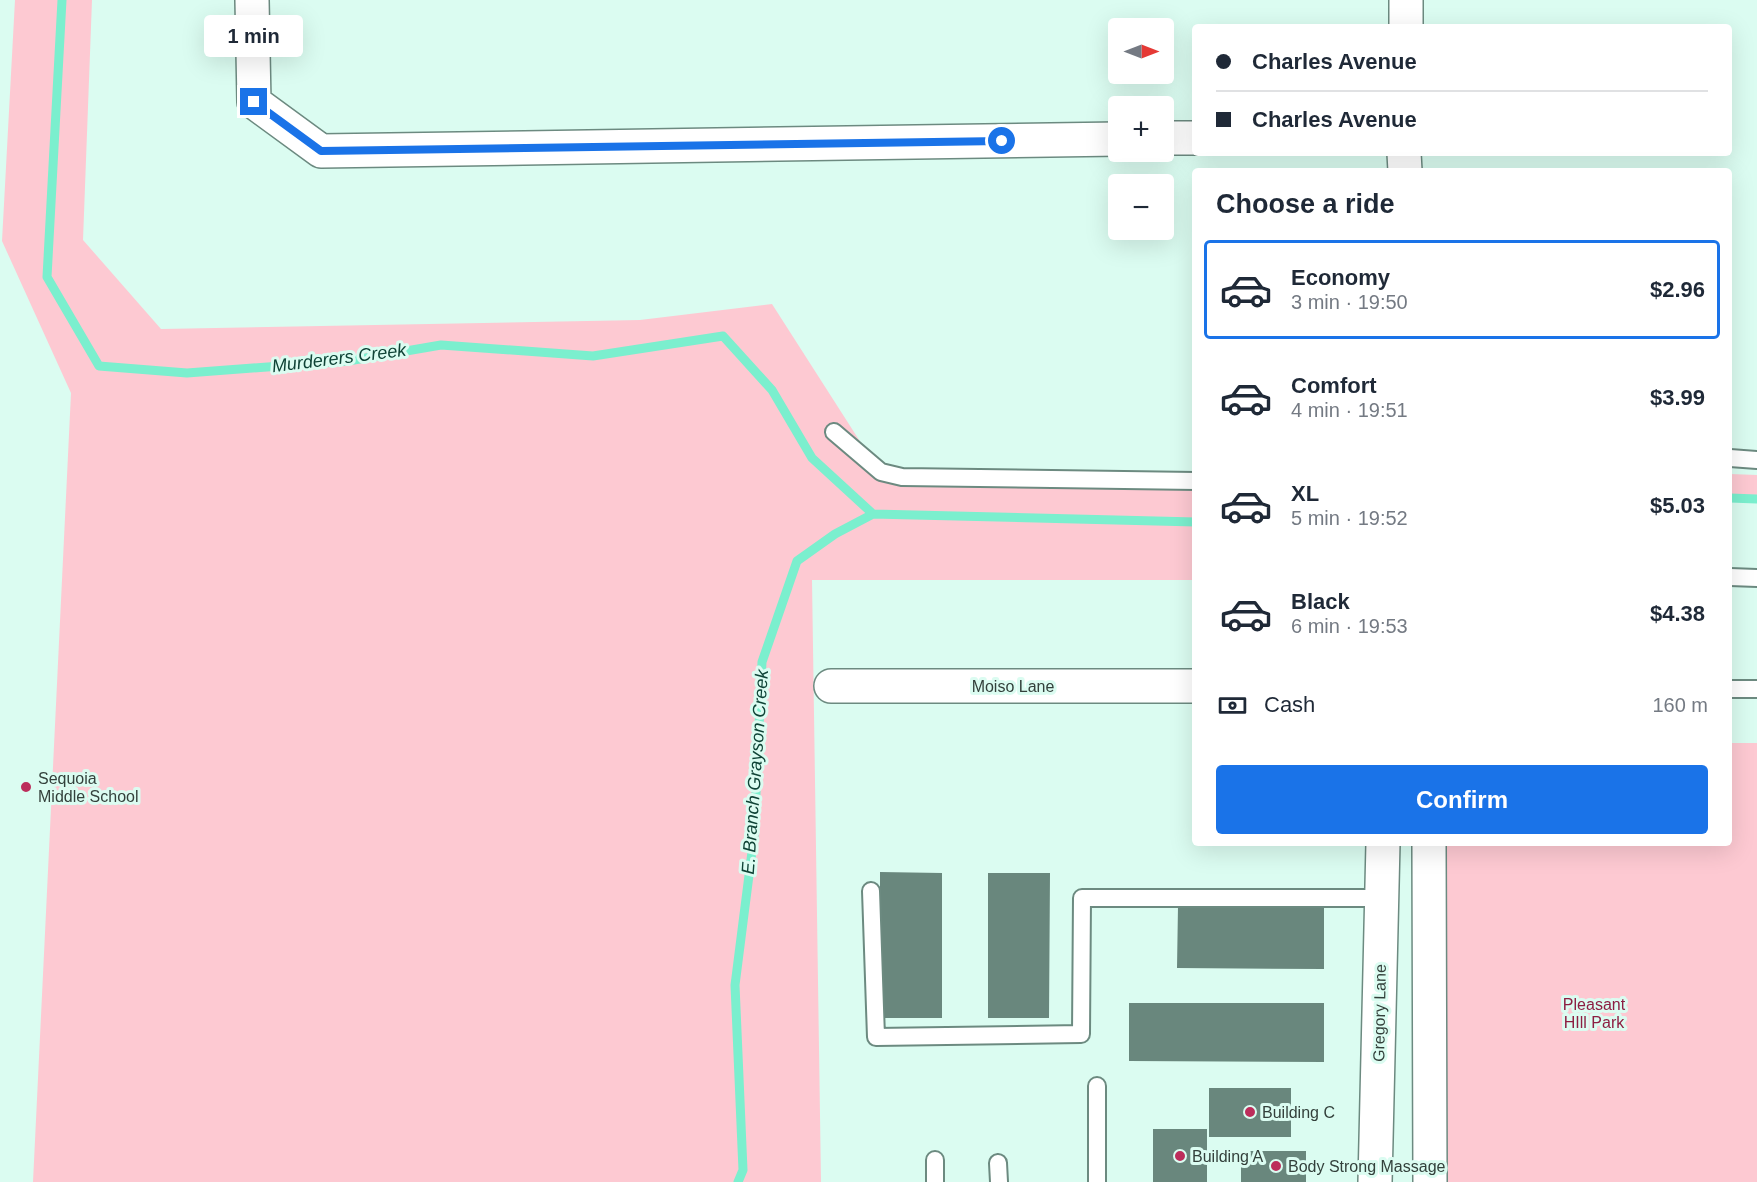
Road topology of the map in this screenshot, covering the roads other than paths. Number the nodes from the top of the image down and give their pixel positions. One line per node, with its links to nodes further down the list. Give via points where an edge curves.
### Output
1 (252, 0): 6 (street, via 254,102 321,151)
2 (1406, 0): 3 (street)
3 (1406, 24)
4 (1174, 138): 5 (street)
5 (1192, 138)
6 (1108, 139)
7 (834, 432): 10 (lane, via 880,472 902,477)
8 (1732, 458): 9 (lane)
9 (1757, 460)
10 (1192, 481)
11 (1732, 577): 12 (lane)
12 (1757, 578)
13 (831, 686): 14 (street, Moiso Lane)
14 (1192, 686)
15 (1732, 689): 16 (lane)
16 (1757, 689)
17 (1383, 846): 20 (street, Gregory Lane)
18 (1429, 846): 28 (street)
19 (871, 891): 20 (lane, via 876,1037 1081,1034 1082,898)
20 (1381, 898): 27 (street, Gregory Lane)
21 (1097, 1086): 26 (lane)
22 (935, 1160): 24 (lane)
23 (998, 1163): 25 (lane)
24 (935, 1182)
25 (999, 1182)
26 (1097, 1182)
27 (1375, 1182)
28 (1430, 1182)

